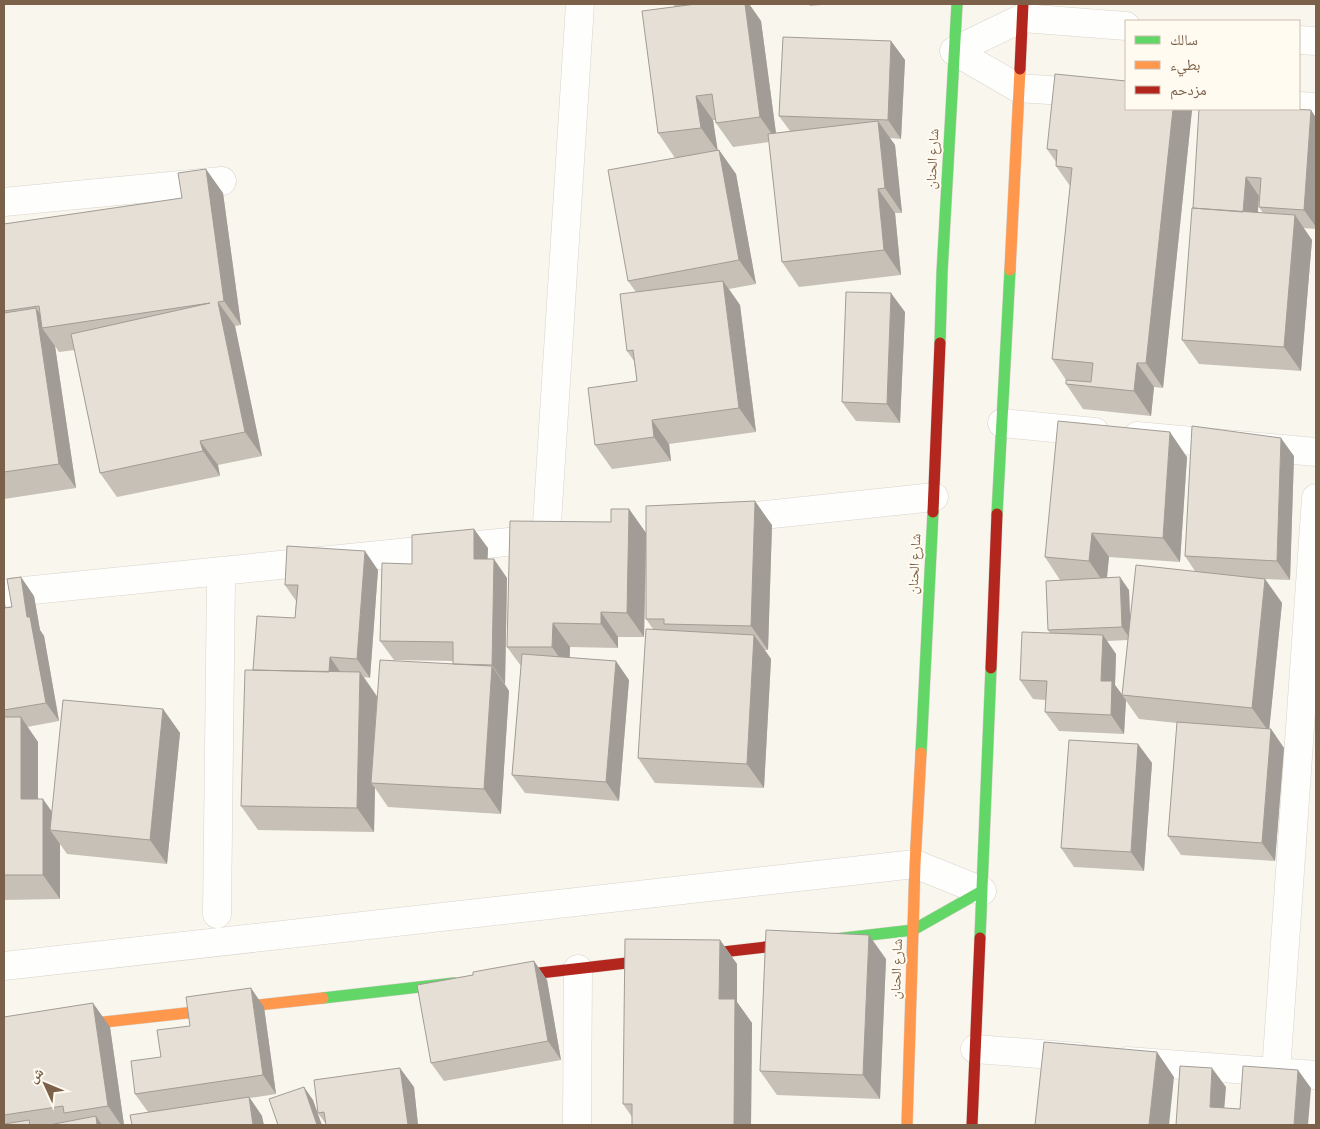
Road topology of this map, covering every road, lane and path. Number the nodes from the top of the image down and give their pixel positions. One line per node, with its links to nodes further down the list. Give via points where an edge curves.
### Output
1 (580, 4): 19 (street, via 556,537)
2 (957, 4): 7 (street, شارع الحنان)
3 (1023, 11): 4 (street); 7 (street); 8 (street)
4 (1125, 26)
5 (1300, 40): 6 (street)
6 (1316, 41)
7 (954, 51): 8 (street); 16 (street, شارع الحنان)
8 (1018, 88): 9 (street); 14 (street)
9 (1125, 95)
10 (1300, 106): 11 (street)
11 (1316, 107)
12 (222, 181): 13 (street)
13 (4, 202)
14 (1002, 424): 15 (street); 22 (street)
15 (1316, 452)
16 (934, 497): 18 (street); 21 (street, شارع الحنان)
17 (1316, 498): 31 (street)
18 (705, 522)
19 (219, 571): 20 (street); 23 (street)
20 (4, 593)
21 (914, 864): 22 (street); 24 (street, شارع الحنان); 25 (street)
22 (982, 891): 24 (street); 30 (street)
23 (217, 914)
24 (913, 930): 26 (street); 34 (street, شارع الحنان)
25 (4, 966)
26 (578, 969): 27 (street); 33 (street)
27 (489, 979)
28 (469, 981): 29 (street)
29 (4, 1033)
30 (976, 1049): 31 (street); 35 (street)
31 (1276, 1072): 32 (street)
32 (1316, 1075)
33 (577, 1125)
34 (907, 1125)
35 (972, 1125)

